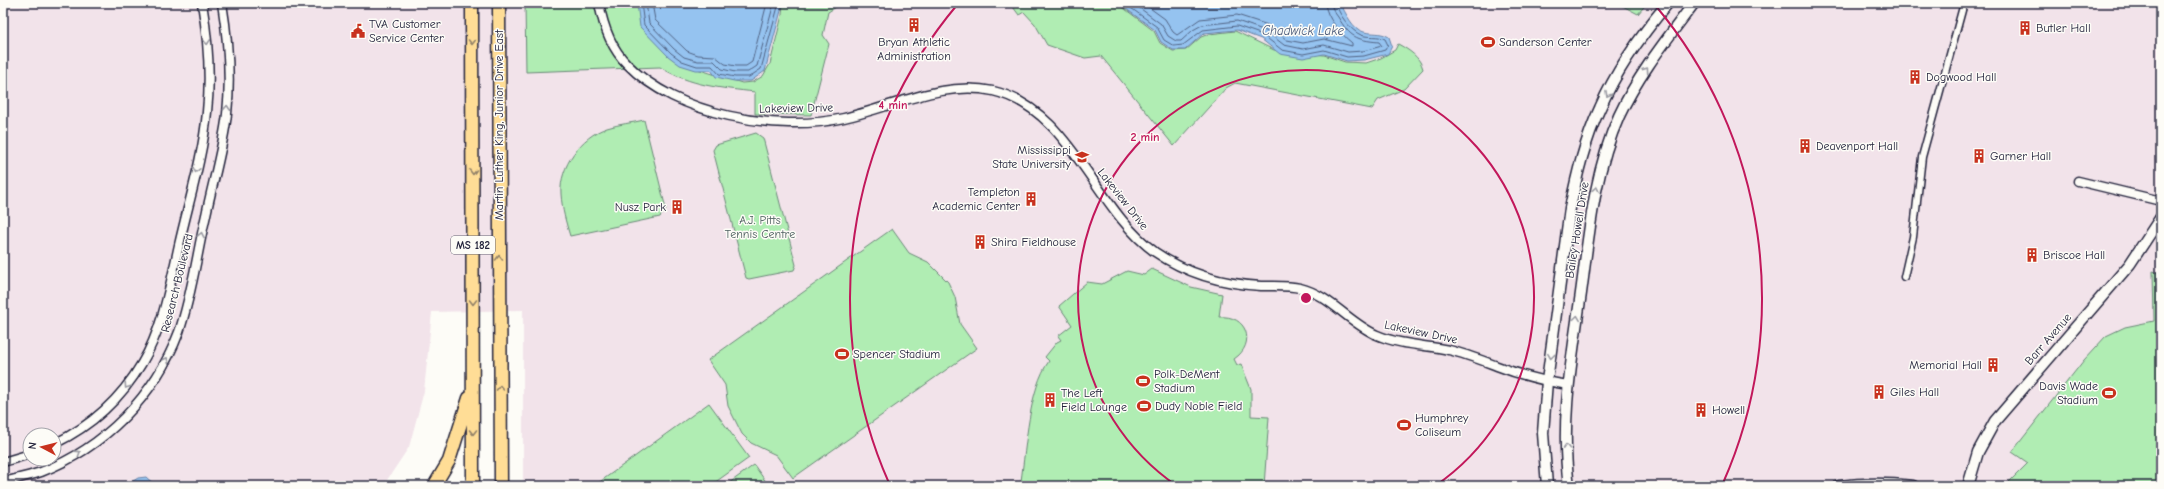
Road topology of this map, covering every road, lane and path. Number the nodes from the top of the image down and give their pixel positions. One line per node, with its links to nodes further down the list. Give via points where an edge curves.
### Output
1 (202, 3): 16 (street, Research Boulevard, one-way to 16, via 209,73 207,113 166,301 156,335 142,363 121,395 93,420)
2 (222, 3): 19 (street, Research Boulevard, one-way to 2, via 40,472 76,456 106,434 135,407 159,373 179,332 227,114 229,73)
3 (472, 3): 13 (main road, MS 182, one-way to 13)
4 (499, 3): 22 (main road, Martin Luther King, Junior Drive East / MS 182, one-way to 4)
5 (599, 3): 14 (street, Lakeview Drive, via 605,29 626,64 681,101 728,116 757,121 817,122 843,119 946,90 982,89 1012,97 1030,107 1052,125 1116,213 1142,241 1184,269 1232,284 1301,288 1317,295 1376,335 1405,344 1462,354 1527,377)
6 (1668, 3): 14 (street, Bailey Howell Drive, one-way to 14, via 1628,57 1603,102 1582,156 1570,208)
7 (1694, 3): 15 (street, Bailey Howell Drive, one-way to 7, via 1591,214 1608,146 1619,117 1638,81)
8 (1964, 3): 12 (street, via 1922,157 1913,237)
9 (2078, 181): 10 (street)
10 (2161, 200)
11 (2161, 217): 27 (street, Barr Avenue, via 2130,264 1995,421 1980,446)
12 (1904, 277)
13 (474, 381): 20 (main road, via 449,460); 21 (main road, MS 182, one-way to 21)
14 (1547, 381): 15 (street, Lakeview Drive); 23 (street, Bailey Howell Drive, via 1543,432)
15 (1568, 385): 24 (street, Bailey Howell Drive, one-way to 15, via 1565,430)
16 (62, 439)
17 (22, 456): 18 (street)
18 (3, 462)
19 (3, 482)
20 (434, 486)
21 (473, 486)
22 (501, 486)
23 (1547, 486)
24 (1570, 486)
25 (1839, 486): 26 (street, via 1890,483)
26 (1913, 486)
27 (1968, 486)

